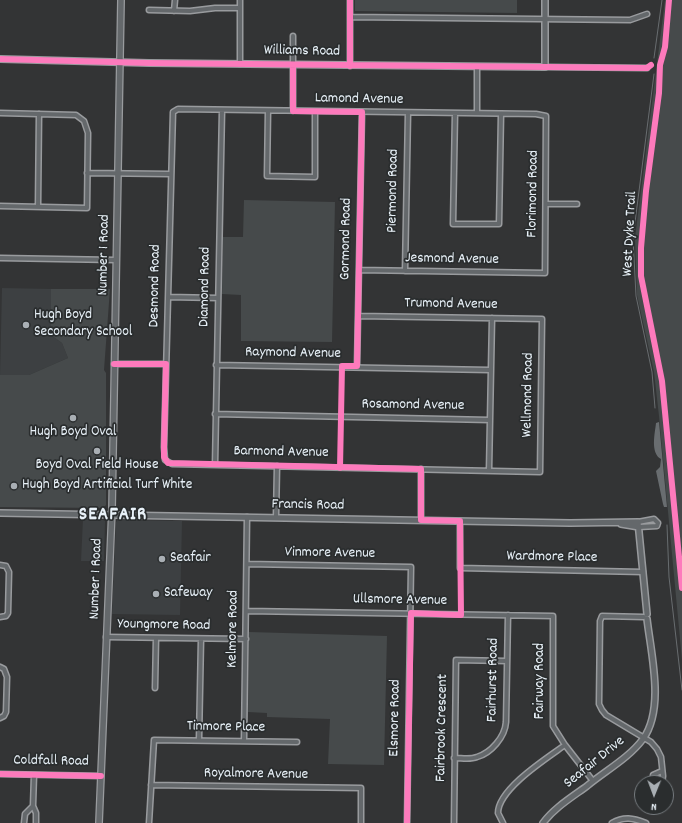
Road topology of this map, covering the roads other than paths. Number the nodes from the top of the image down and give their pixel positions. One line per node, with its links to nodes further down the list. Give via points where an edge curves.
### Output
1 (121, 0): 14 (main road, Number 1 Road)
2 (175, 0): 8 (street)
3 (240, 0): 6 (street)
4 (350, 0): 10 (street)
5 (546, 0): 11 (street)
6 (240, 8): 8 (street); 15 (street)
7 (149, 10): 8 (street)
8 (174, 11)
9 (647, 14): 11 (street, via 630,20)
10 (350, 17): 11 (street); 17 (street)
11 (546, 20): 19 (street)
12 (293, 36): 16 (street)
13 (0, 59): 14 (street, Williams Road)
14 (120, 62): 15 (street, Williams Road); 35 (main road, Number 1 Road)
15 (240, 64): 16 (street, Williams Road)
16 (293, 65): 17 (street, Williams Road); 23 (street)
17 (350, 66): 18 (street, Williams Road)
18 (477, 67): 19 (street, Williams Road); 30 (street)
19 (545, 67): 20 (street, Williams Road)
20 (647, 68)
21 (222, 110): 22 (street, Lamond Avenue); 25 (street, Lamond Avenue, via 178,109); 47 (street, Diamond Road)
22 (268, 111): 23 (street, Lamond Avenue); 24 (street, via 267,176 315,177)
23 (293, 111): 24 (street, Lamond Avenue)
24 (315, 111): 26 (street, Lamond Avenue)
25 (173, 112): 36 (street, Desmond Road)
26 (362, 112): 28 (street, Lamond Avenue); 43 (street, Gormond Road)
27 (0, 113): 31 (street)
28 (408, 113): 29 (street, Lamond Avenue); 44 (street, Piermond Road)
29 (455, 113): 30 (street, Lamond Avenue); 32 (street, via 453,224 499,224)
30 (477, 113): 32 (street, Lamond Avenue)
31 (40, 114): 34 (street, via 73,114 82,118 88,129); 40 (street)
32 (500, 114): 33 (street, Lamond Avenue)
33 (546, 116): 37 (street, Florimond Road)
34 (87, 173): 35 (street); 40 (street, via 87,208)
35 (118, 173): 36 (street); 42 (main road, Number 1 Road)
36 (170, 174): 46 (street, Desmond Road)
37 (546, 204): 38 (street); 45 (street, Florimond Road)
38 (577, 204)
39 (0, 206): 40 (street)
40 (38, 207)
41 (0, 258): 42 (street)
42 (116, 260): 51 (main road, Number 1 Road)
43 (359, 270): 44 (street, Jesmond Avenue); 48 (street, Gormond Road)
44 (405, 271): 45 (street, Jesmond Avenue)
45 (545, 273)
46 (168, 297): 47 (street); 52 (street, Desmond Road)
47 (218, 298): 53 (street, Diamond Road)
48 (359, 316): 49 (street, Trumond Avenue); 54 (street, Gormond Road)
49 (492, 318): 50 (street, Trumond Avenue); 55 (street)
50 (542, 318): 63 (street, Wellmond Road)
51 (114, 364): 52 (street); 65 (main road, Number 1 Road)
52 (166, 364): 58 (street, Desmond Road)
53 (216, 364): 54 (street, Raymond Avenue); 56 (street, Diamond Road)
54 (357, 366): 55 (street, Raymond Avenue)
55 (490, 370): 57 (street)
56 (215, 414): 57 (street, Rosamond Avenue); 59 (street, Diamond Road)
57 (490, 420): 62 (street)
58 (165, 460): 59 (street, Barmond Avenue, via 172,464)
59 (215, 465): 60 (street, Barmond Avenue)
60 (277, 466): 61 (street, Barmond Avenue); 67 (street)
61 (421, 469): 62 (street, Barmond Avenue); 68 (street)
62 (489, 471): 63 (street, Barmond Avenue)
63 (540, 472)
64 (0, 513): 65 (street, Francis Road)
65 (111, 514): 66 (street, Francis Road); 81 (main road, Number 1 Road)
66 (247, 517): 67 (street, Francis Road); 71 (street, Kelmore Road)
67 (276, 517): 68 (street, Francis Road)
68 (421, 520): 69 (street, Francis Road)
69 (460, 521): 70 (street, Francis Road); 74 (street, Wardmore Place, via 460,568)
70 (639, 524): 74 (street, Seafair Drive)
71 (247, 564): 73 (street, Vinmore Avenue); 75 (street, Kelmore Road)
72 (0, 565): 79 (street, via 6,566 9,570 7,616)
73 (411, 567): 76 (street, Elsmore Road)
74 (643, 572): 80 (street, Seafair Drive)
75 (247, 610): 76 (street, Ullsmore Avenue); 84 (street, Kelmore Road)
76 (411, 613): 77 (street, Ullsmore Avenue); 109 (street, Elsmore Road)
77 (508, 615): 78 (street, Ullsmore Avenue); 85 (street, Fairhurst Road)
78 (553, 616): 93 (street, Fairway Road, via 552,720)
79 (0, 617)
80 (646, 617): 89 (street, Seafair Drive, via 655,698 653,716); 89 (street, via 602,616 600,621 599,704 604,712)
81 (106, 637): 82 (street, Youngmore Road); 100 (main road, Number 1 Road)
82 (156, 638): 83 (street, Youngmore Road); 87 (street)
83 (201, 639): 84 (street, Youngmore Road); 90 (street)
84 (246, 639): 91 (street, Kelmore Road)
85 (507, 661): 94 (street, Fairhurst Road, via 504,733 480,756); 94 (street, Fairbrook Crescent, via 456,660)
86 (2, 668): 88 (street, via 7,677 6,712)
87 (155, 688)
88 (0, 718)
89 (643, 738): 95 (street, via 657,749 661,757); 101 (street, Seafair Drive, via 626,756)
90 (199, 740): 91 (street, Tinmore Place); 102 (street, Tinmore Place, via 154,740)
91 (244, 741): 92 (street, Tinmore Place)
92 (297, 742)
93 (565, 745): 101 (street, Fairway Road); 111 (street, via 525,775 502,800 498,811)
94 (454, 758): 110 (street, Fairbrook Crescent)
95 (662, 771): 98 (street); 99 (street)
96 (0, 774): 97 (street, Coldfall Road)
97 (34, 775): 100 (street, Coldfall Road); 103 (street)
98 (653, 775)
99 (663, 775)
100 (101, 776): 106 (main road, Number 1 Road)
101 (593, 781): 112 (street, Seafair Drive)
102 (151, 785): 107 (street); 108 (street, Royalmore Avenue, via 361,788)
103 (33, 806): 104 (street, via 25,814); 105 (street)
104 (24, 823)
105 (36, 823)
106 (99, 823)
107 (150, 823)
108 (361, 823)
109 (407, 823)
110 (454, 823)
111 (503, 823)
112 (543, 823)
113 (612, 823): 114 (street, via 630,818)
114 (646, 823)

